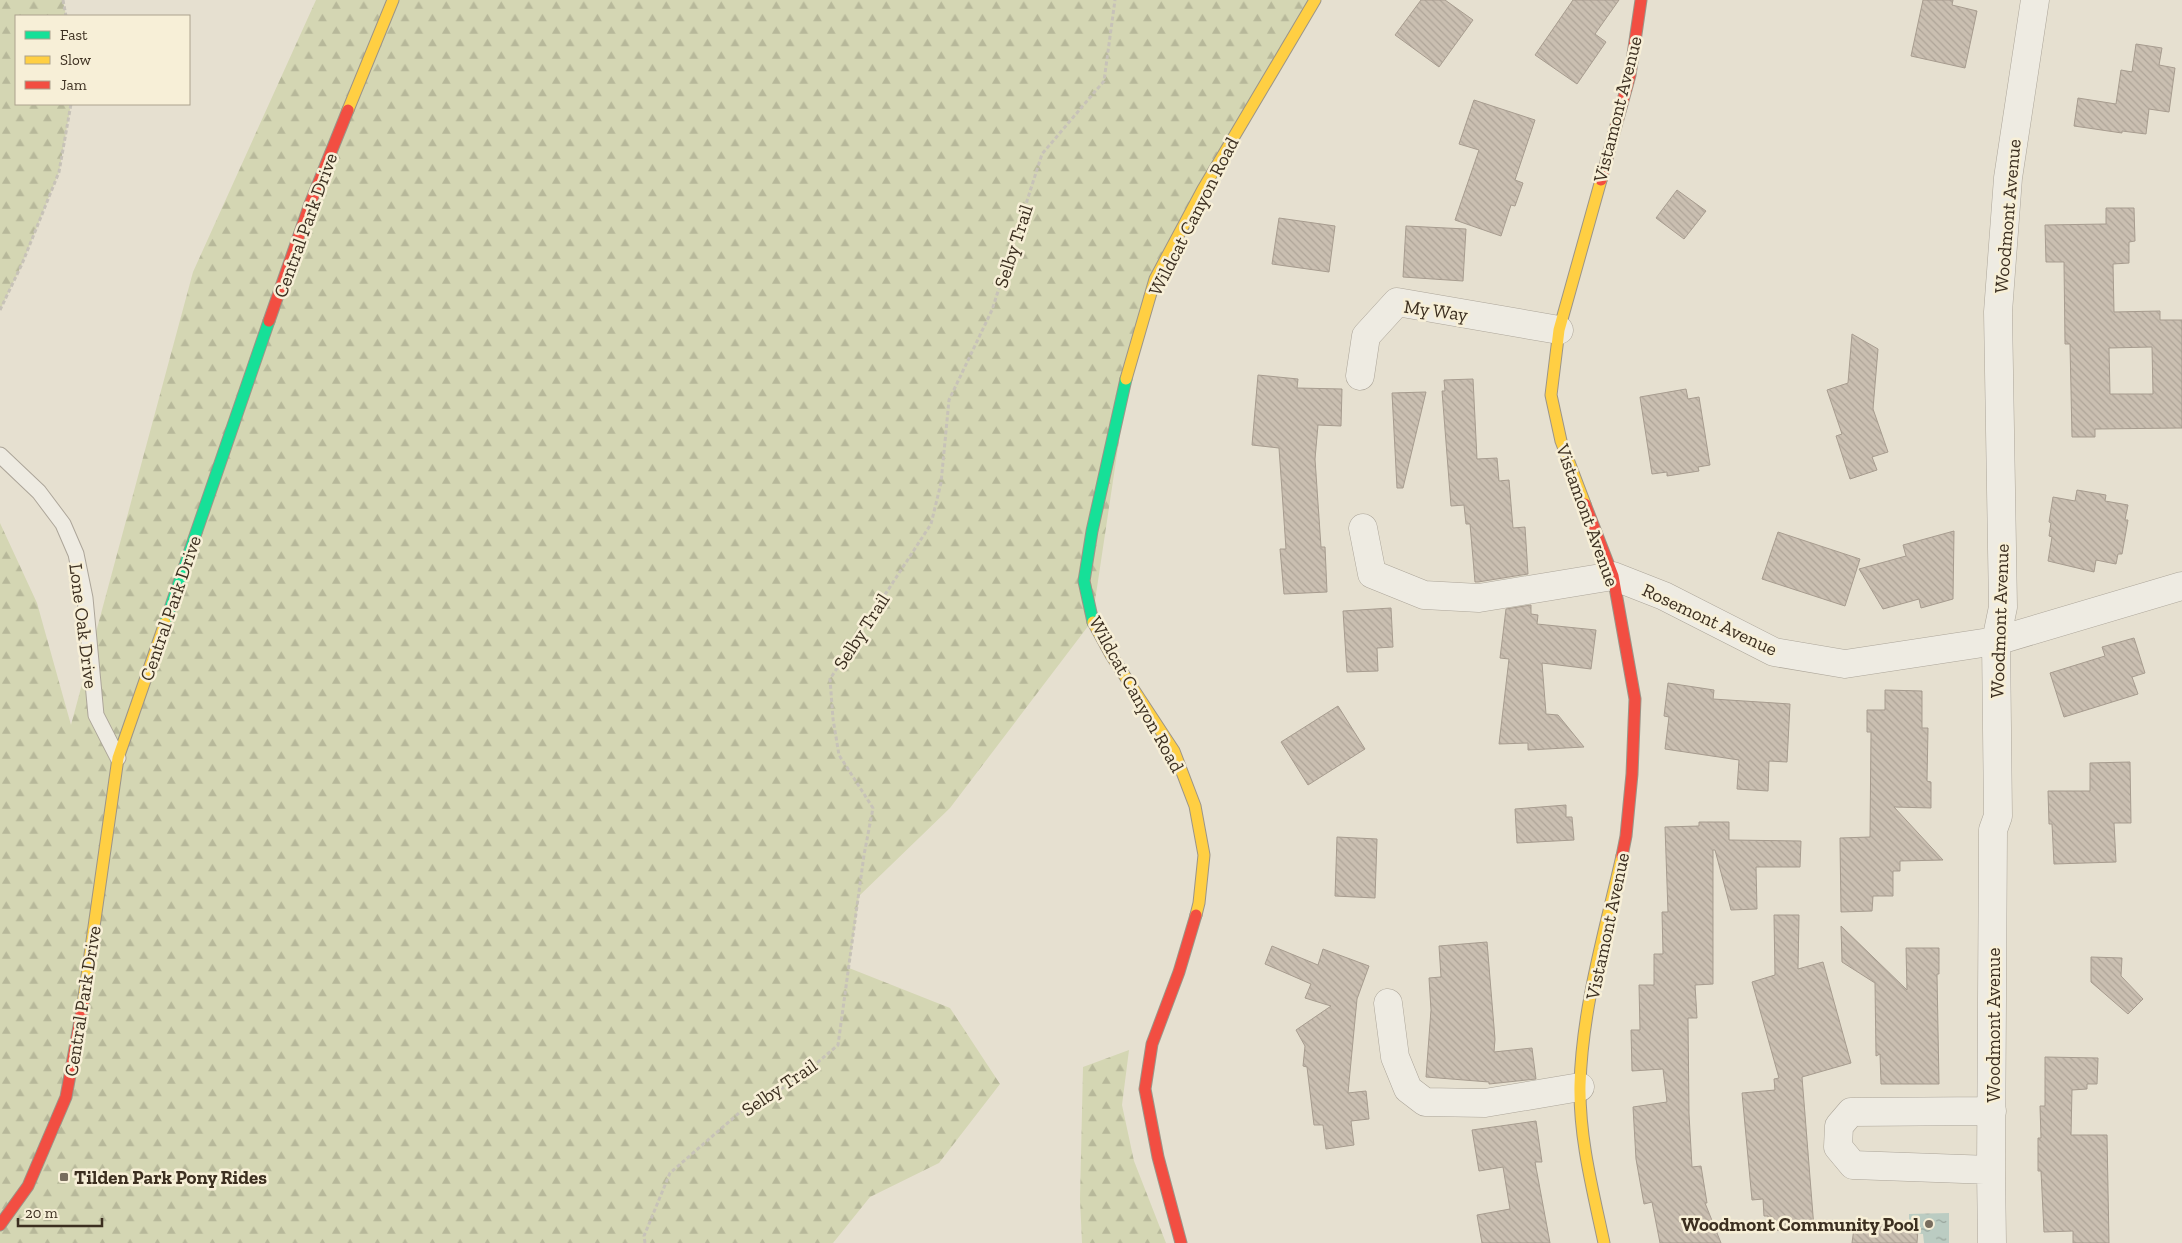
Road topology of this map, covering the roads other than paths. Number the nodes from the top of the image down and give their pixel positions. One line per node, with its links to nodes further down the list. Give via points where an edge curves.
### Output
1 (393, 0): 12 (street, Central Park Drive, via 310,204)
2 (1315, 0): 18 (street, Wildcat Canyon Road, via 1203,189 1155,280 1132,354 1092,531 1084,581 1092,621 1174,751 1196,806 1204,855 1199,903 1179,972 1152,1044 1145,1089 1158,1157)
3 (1641, 0): 5 (street, Vistamont Avenue, via 1630,75)
4 (2035, 0): 11 (street, Woodmont Avenue, via 2008,178 1998,312 2003,607)
5 (1559, 330): 6 (street, My Way, via 1397,302 1366,336); 9 (street, Vistamont Avenue, via 1551,395 1561,441)
6 (1360, 376)
7 (0, 455): 12 (lane, Lone Oak Drive, via 39,492 62,524 76,554 85,598 96,715)
8 (1362, 528): 9 (street, via 1372,574 1424,595 1479,598)
9 (1613, 576): 11 (street, Rosemont Avenue, via 1664,596 1774,652 1845,664); 14 (street, Vistamont Avenue, via 1635,699 1632,774 1626,836 1583,1034)
10 (2182, 586): 11 (street, Rosemont Avenue)
11 (1996, 641): 15 (street, Woodmont Avenue, via 1998,816 1993,830)
12 (118, 758): 17 (street, Central Park Drive, via 81,1016 66,1097 28,1186)
13 (1388, 1003): 14 (street, via 1395,1057 1408,1089 1425,1102 1485,1103)
14 (1580, 1087): 19 (street, Vistamont Avenue, via 1586,1159)
15 (1992, 1112): 16 (street, Woodmont Avenue); 16 (street, via 1851,1112 1839,1126 1838,1147 1852,1165)
16 (1991, 1170): 20 (street, Woodmont Avenue)
17 (0, 1225)
18 (1181, 1243)
19 (1604, 1243)
20 (1992, 1243)

